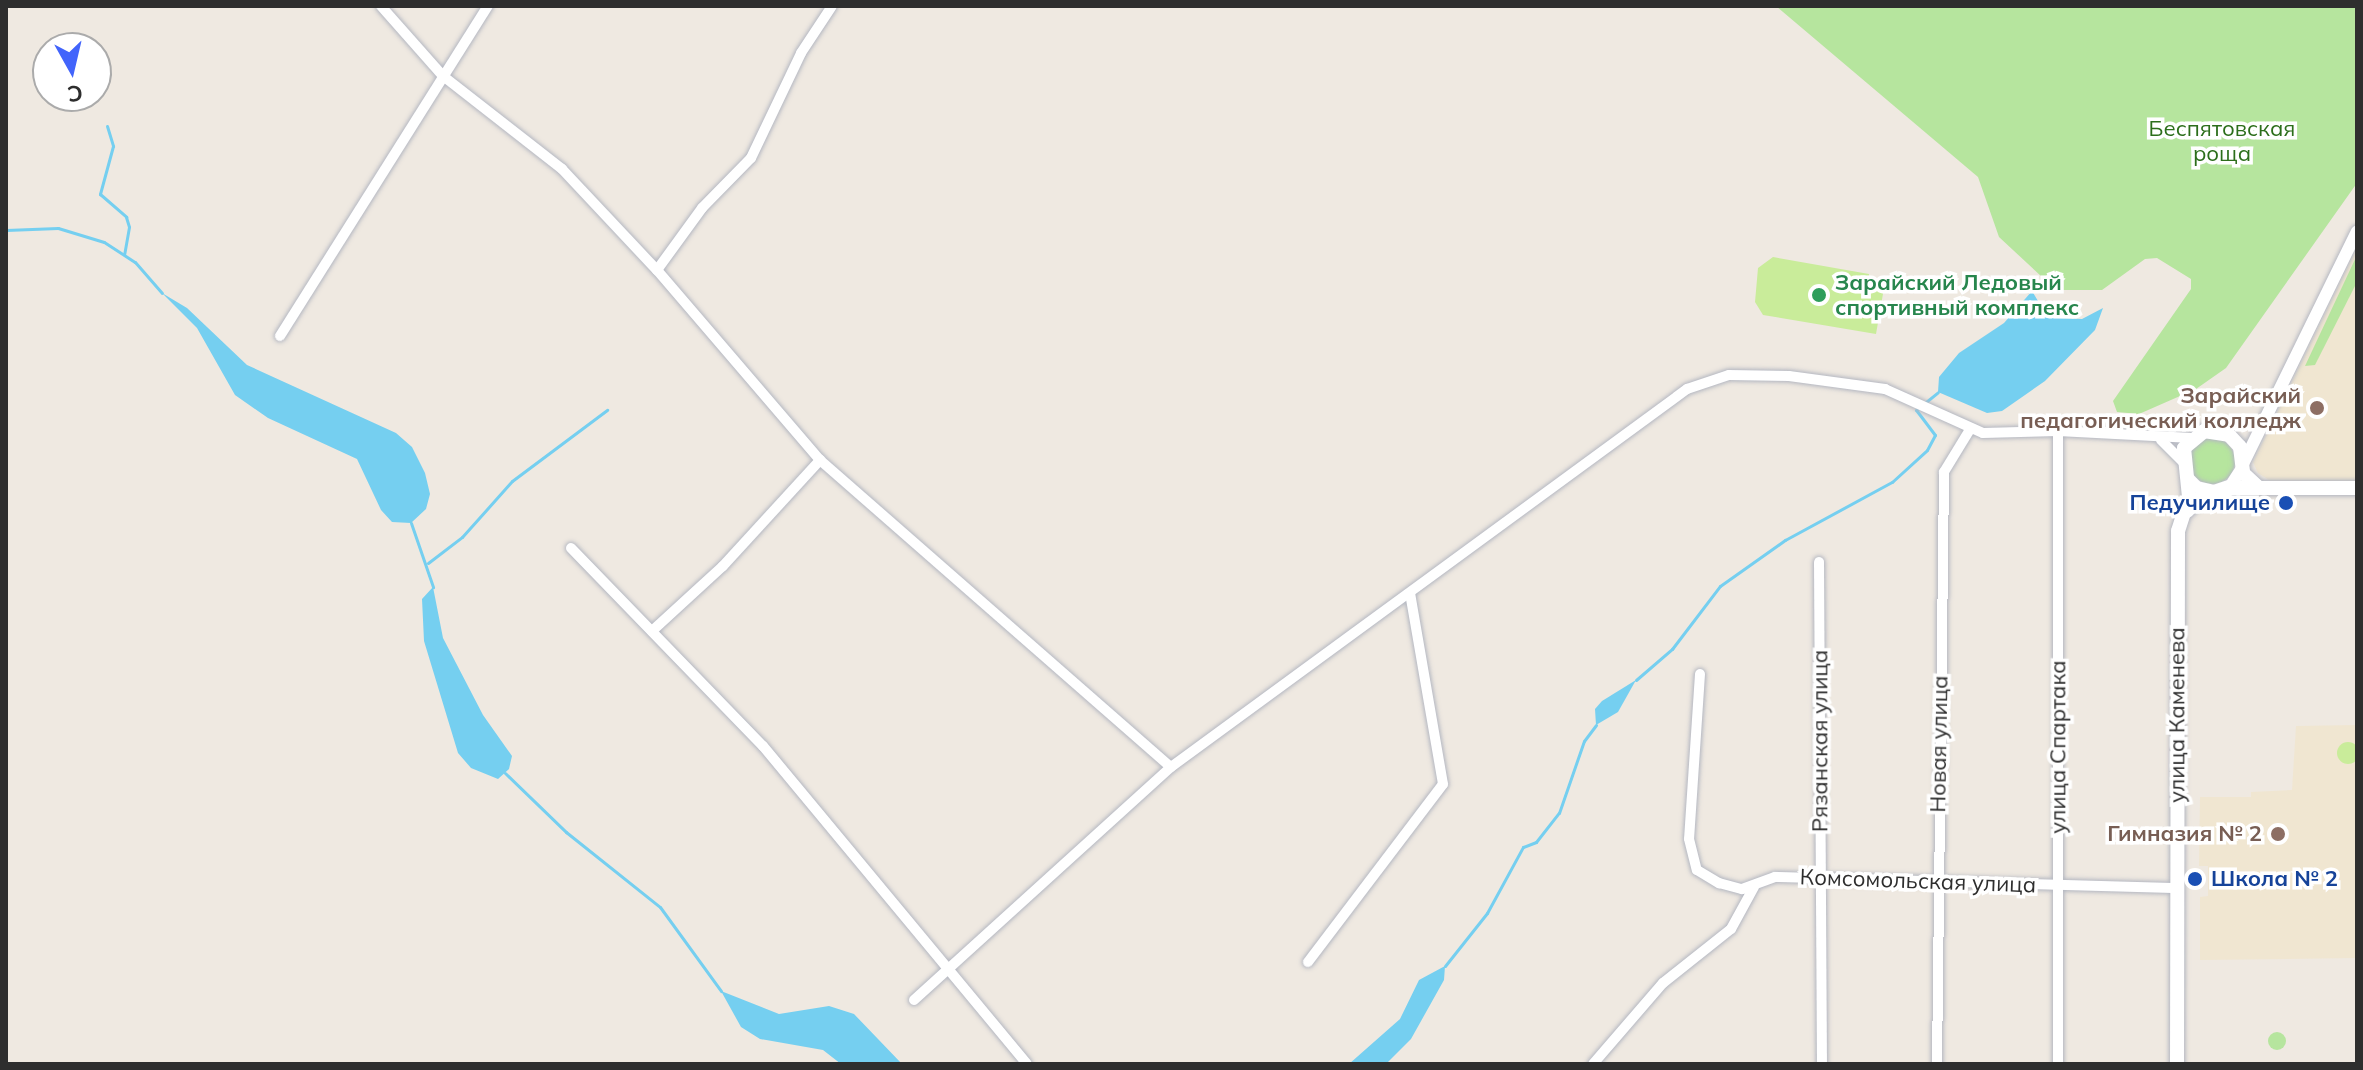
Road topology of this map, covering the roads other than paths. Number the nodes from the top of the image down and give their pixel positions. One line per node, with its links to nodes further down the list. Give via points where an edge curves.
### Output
1 (381, 6): 4 (street)
2 (488, 6): 4 (street)
3 (832, 6): 6 (street, via 801,53 751,158 702,208)
4 (443, 76): 6 (street, via 562,169); 7 (street)
5 (2357, 231): 8 (street)
6 (657, 270): 14 (street)
7 (280, 336)
8 (2260, 423): 11 (street, via 2247,433); 16 (street)
9 (1969, 431): 10 (street); 24 (street, via 1885,389 1789,376 1729,375 1687,389); 29 (street, Новая улица, via 1944,472)
10 (2058, 431): 13 (street); 30 (street, улица Спартака)
11 (2229, 435): 12 (main road, via 2213,430); 16 (main road, via 2240,447)
12 (2192, 438): 13 (street); 15 (main road)
13 (2161, 440): 15 (street)
14 (820, 460): 25 (street, via 723,566); 27 (street)
15 (2182, 461): 17 (main road)
16 (2242, 466): 18 (main road); 20 (street, via 2231,485)
17 (2187, 477): 20 (street, via 2197,487); 21 (main road, улица Каменева)
18 (2259, 488): 19 (main road); 20 (main road)
19 (2357, 488)
20 (2214, 491): 21 (main road)
21 (2186, 511): 32 (main road, улица Каменева, via 2178,531)
22 (571, 548): 25 (street)
23 (1819, 562): 28 (street, Рязанская улица)
24 (1410, 593): 27 (street); 33 (street, via 1443,784)
25 (652, 631): 34 (street, via 763,746)
26 (1700, 674): 31 (street, Комсомольская улица, via 1689,839 1697,870 1719,883)
27 (1171, 767): 34 (street)
28 (1821, 878): 29 (street, Комсомольская улица); 31 (street, Комсомольская улица, via 1775,877); 38 (street, Рязанская улица)
29 (1937, 882): 30 (street, Комсомольская улица); 39 (street, Новая улица)
30 (2058, 885): 32 (street, Комсомольская улица); 40 (street, улица Спартака)
31 (1754, 887): 37 (street, via 1731,929 1663,983)
32 (2177, 888): 41 (main road, улица Каменева)
33 (1308, 962)
34 (949, 967): 35 (street); 36 (street)
35 (914, 1000)
36 (1027, 1064)
37 (1593, 1064)
38 (1822, 1064)
39 (1937, 1064)
40 (2058, 1064)
41 (2177, 1064)

